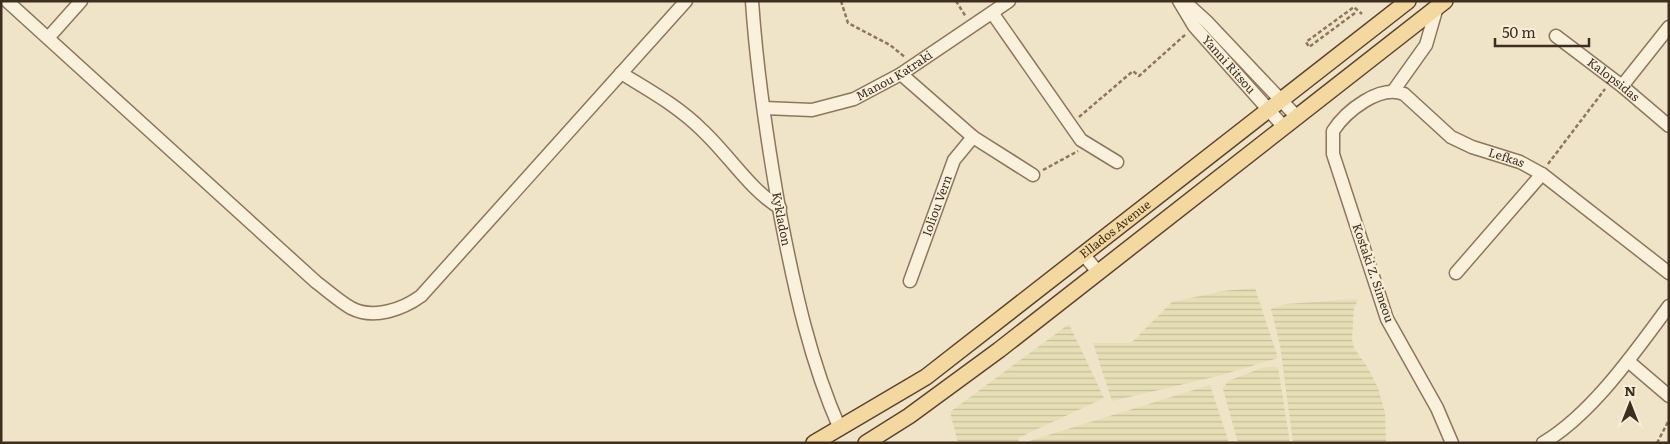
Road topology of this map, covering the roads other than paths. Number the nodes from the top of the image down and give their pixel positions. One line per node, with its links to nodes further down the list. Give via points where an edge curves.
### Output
1 (6, 1): 13 (street)
2 (81, 1): 13 (street)
3 (686, 1): 14 (street)
4 (752, 1): 19 (street, Kykladon)
5 (1009, 1): 10 (street, Manou Katraki)
6 (1179, 1): 20 (street, Yanni Ritsou, via 1194,26)
7 (1184, 1): 18 (street, Yanni Ritsou)
8 (1408, 1): 18 (main road, Ellados Avenue)
9 (1441, 4): 17 (street, via 1426,45); 21 (main road, Ellados Avenue)
10 (993, 14): 15 (street, Manou Katraki); 25 (street, via 1081,140)
11 (1669, 27): 16 (street)
12 (1556, 36): 16 (street, Kalopsidas)
13 (48, 38): 14 (street, via 316,282 353,309 372,312 406,307 421,296)
14 (621, 74): 28 (street, via 678,108 732,161 763,198)
15 (901, 74): 19 (street, Manou Katraki, via 854,99 821,108); 24 (street)
16 (1617, 83): 23 (street, Kalopsidas)
17 (1394, 90): 26 (street, Lefkas, via 1404,94 1451,137 1520,162); 40 (street, Kostaki Z. Simeou, via 1367,101 1338,124 1332,138 1333,154 1387,319 1437,408)
18 (1281, 99): 20 (main road, Ellados Avenue); 21 (street, Yanni Ritsou)
19 (764, 108): 28 (street, Kykladon)
20 (1268, 109): 22 (street, Yanni Ritsou); 29 (main road, Ellados Avenue)
21 (1296, 116): 22 (main road, Ellados Avenue)
22 (1283, 126): 30 (main road, Ellados Avenue)
23 (1669, 126)
24 (973, 137): 27 (street); 33 (street, Ioliou Vern, via 954,160)
25 (1117, 162)
26 (1542, 174): 31 (street); 32 (street, Lefkas)
27 (1032, 175)
28 (780, 208): 37 (street, Kykladon, via 798,306 816,371)
29 (1083, 254): 30 (street); 37 (main road, Ellados Avenue, via 926,377)
30 (1098, 272): 39 (main road, Ellados Avenue, via 999,350 909,416)
31 (1456, 273)
32 (1669, 273)
33 (910, 280)
34 (1669, 306): 35 (street)
35 (1628, 361): 36 (street); 41 (street, via 1564,430)
36 (1669, 396)
37 (840, 429): 38 (main road, Ellados Avenue)
38 (814, 443)
39 (866, 443)
40 (1452, 443)
41 (1543, 443)

